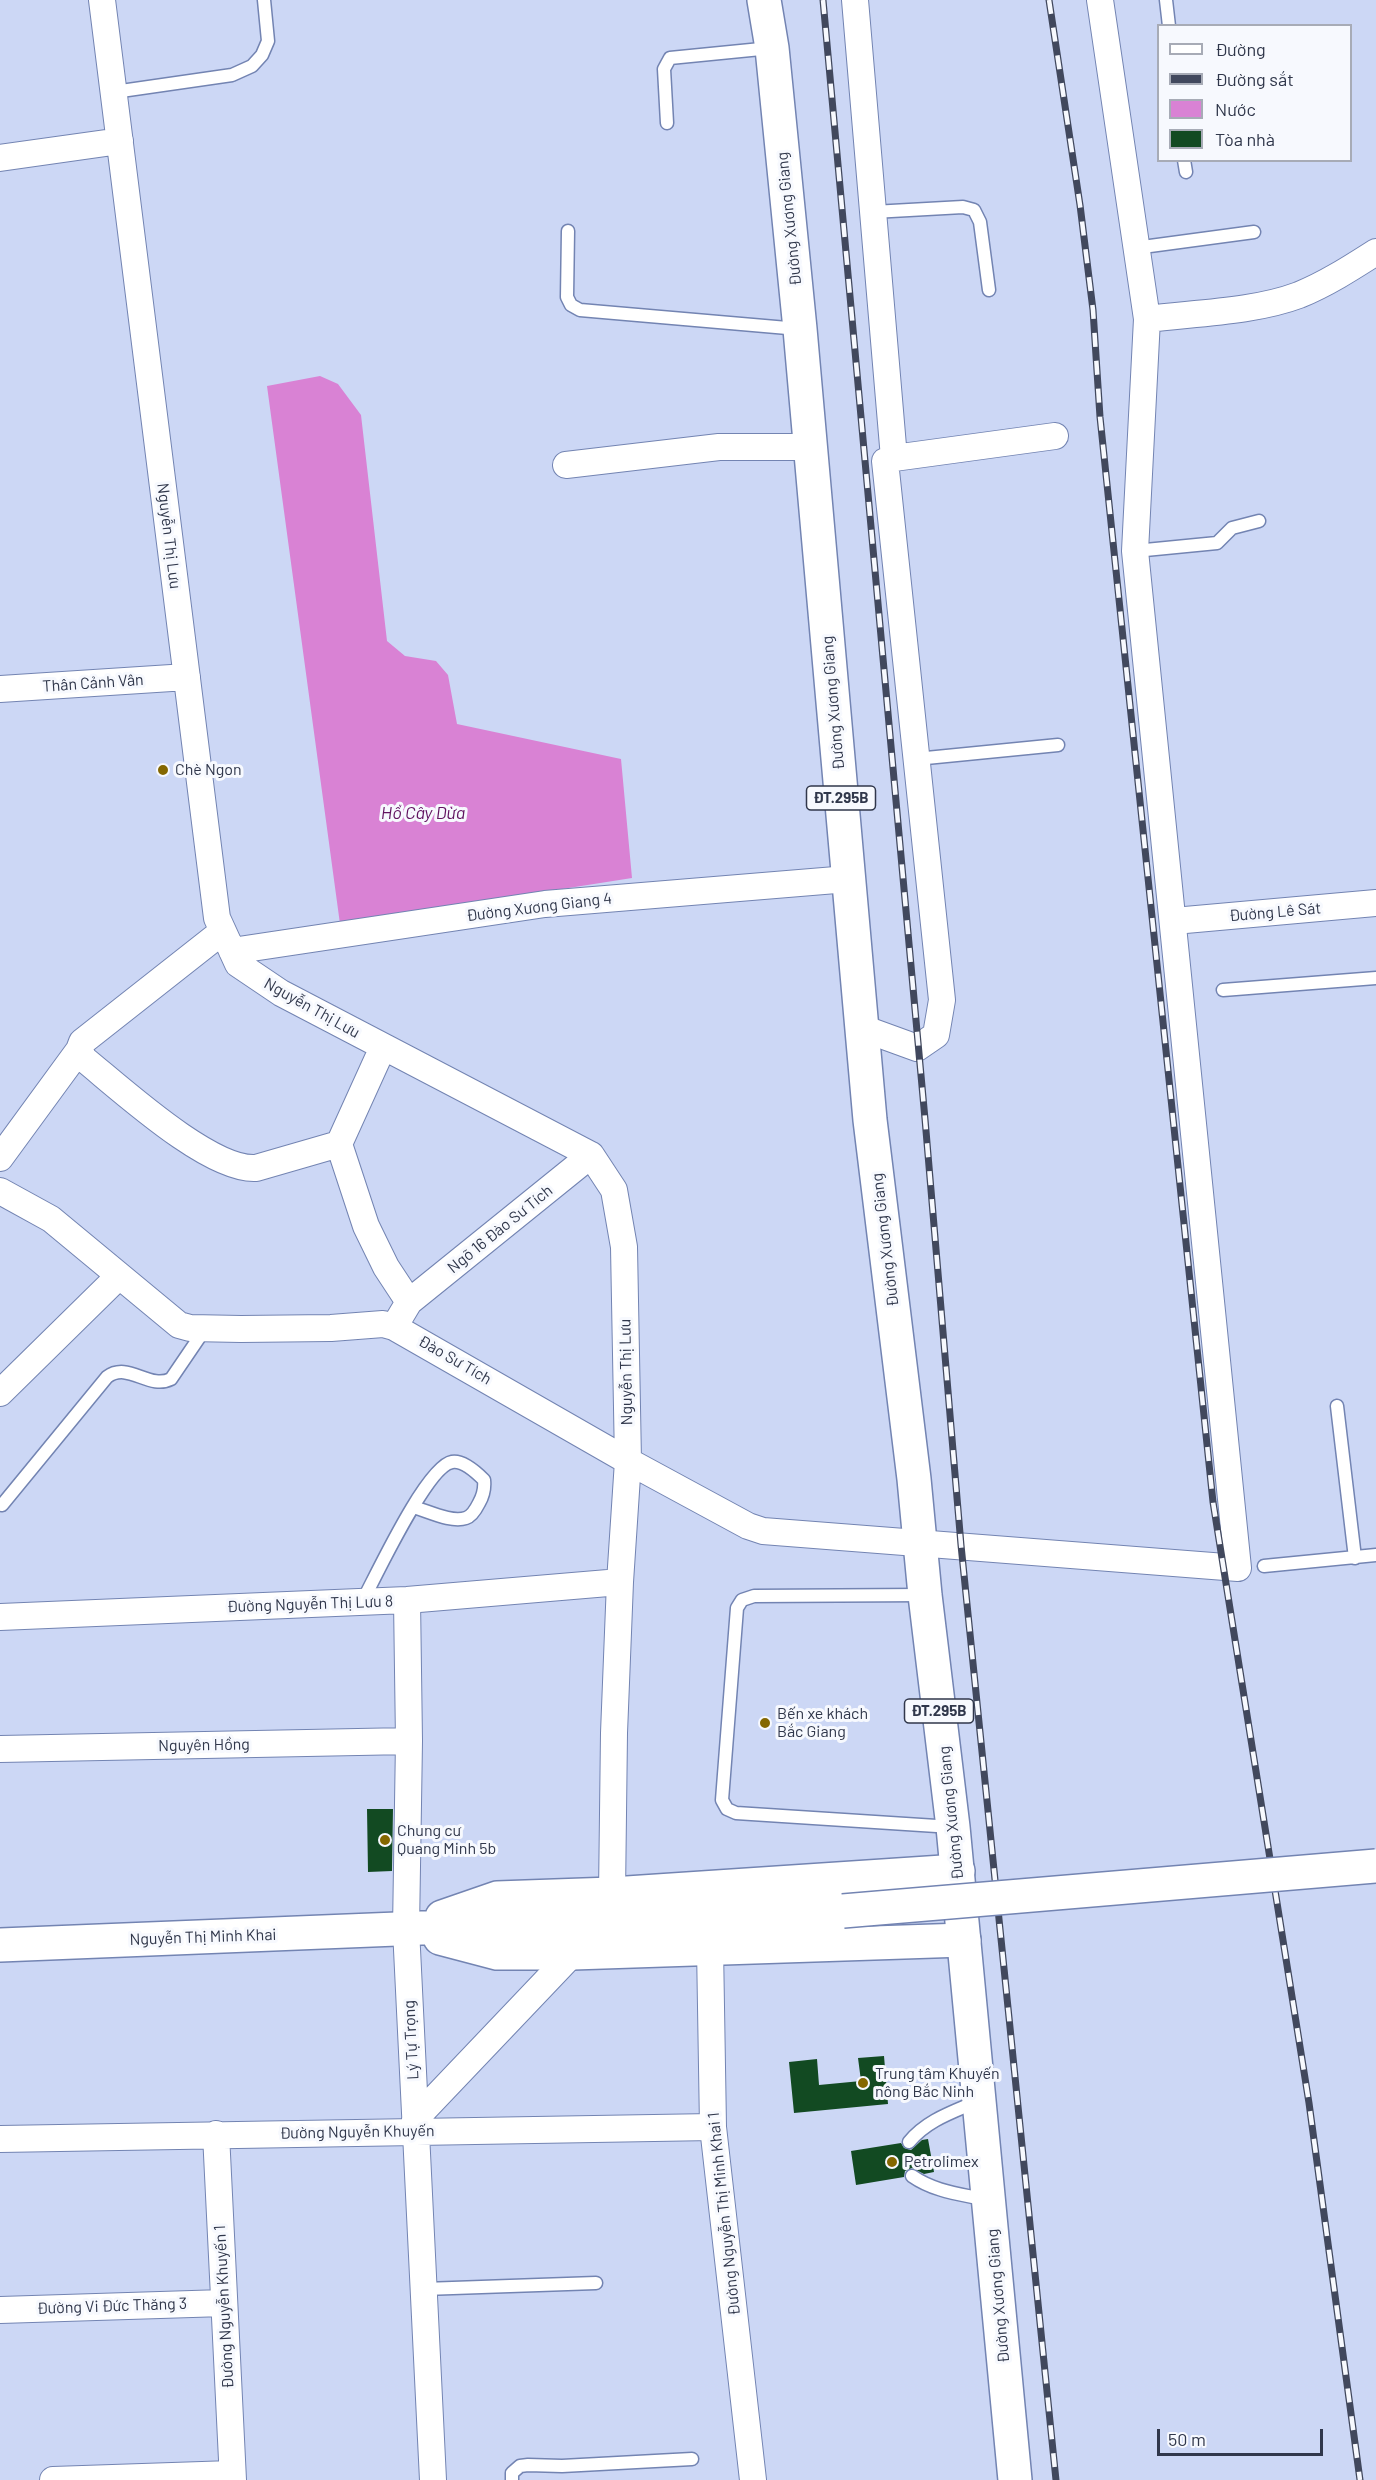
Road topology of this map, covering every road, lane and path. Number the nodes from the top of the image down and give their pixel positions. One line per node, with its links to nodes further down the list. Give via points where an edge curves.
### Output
1 (102, 0): 9 (street, Nguyễn Thị Lưu)
2 (264, 0): 9 (lane, via 268,41 252,66 232,75)
3 (764, 0): 8 (main road, Đường Xương Giang / ĐT.295B)
4 (855, 0): 13 (street)
5 (1100, 0): 16 (street)
6 (1166, 0): 7 (lane)
7 (1169, 24)
8 (772, 48): 10 (lane, via 670,58 664,69); 20 (main road, Đường Xương Giang / ĐT.295B)
9 (114, 92): 11 (street, Nguyễn Thị Lưu)
10 (667, 123)
11 (120, 141): 12 (street); 27 (street, Nguyễn Thị Lưu)
12 (0, 158)
13 (873, 212): 18 (lane, via 963,207 974,210 980,222); 23 (street)
14 (568, 231): 20 (lane, via 567,297 571,306 580,310)
15 (1254, 231): 16 (lane)
16 (1135, 248): 19 (street)
17 (1376, 252): 19 (street, via 1336,278 1297,296)
18 (989, 290)
19 (1147, 319): 26 (street)
20 (800, 329): 22 (main road, Đường Xương Giang / ĐT.295B)
21 (1055, 435): 23 (street)
22 (810, 447): 24 (street, via 719,447); 31 (main road, Đường Xương Giang / ĐT.295B)
23 (894, 458): 30 (street, via 885,461 885,466)
24 (566, 465)
25 (1259, 521): 26 (lane, via 1232,528 1217,543)
26 (1135, 551): 33 (street)
27 (187, 677): 28 (street, Thân Cảnh Vân); 34 (street, Nguyễn Thị Lưu, via 217,918)
28 (0, 688)
29 (1058, 745): 30 (lane)
30 (916, 759): 37 (street, via 942,1000 936,1035 918,1048)
31 (848, 879): 34 (street, Đường Xương Giang 4, via 545,903); 37 (main road, Đường Xương Giang / ĐT.295B)
32 (1376, 903): 33 (street, Đường Lê Sát)
33 (1174, 921): 53 (street, Đào Sư Tích, via 1238,1568)
34 (227, 941): 38 (street, Nguyễn Thị Lưu, via 238,964 281,993); 39 (street, via 82,1042)
35 (1376, 978): 36 (lane)
36 (1223, 990)
37 (862, 1029): 53 (main road, Đường Xương Giang / ĐT.295B)
38 (383, 1047): 40 (street); 41 (street, Nguyễn Thị Lưu)
39 (79, 1050): 40 (street, via 84,1059 176,1133 230,1164 256,1168); 42 (street)
40 (339, 1144): 45 (street, via 366,1226)
41 (591, 1155): 45 (street, Ngõ 16 Đào Sư Tích); 50 (street, Nguyễn Thị Lưu, via 614,1190 624,1247)
42 (0, 1158)
43 (0, 1191): 44 (street, Đào Sư Tích, via 51,1219)
44 (118, 1276): 47 (street, Đào Sư Tích, via 179,1325); 48 (street)
45 (409, 1302): 46 (street)
46 (394, 1327): 47 (street, Đào Sư Tích, via 383,1324); 50 (street, Đào Sư Tích)
47 (205, 1328): 51 (lane, via 171,1379 157,1382 121,1371 107,1377)
48 (0, 1393)
49 (1337, 1406): 55 (lane)
50 (628, 1461): 53 (street, Đào Sư Tích, via 763,1531); 57 (street, Nguyễn Thị Lưu)
51 (2, 1505)
52 (413, 1507): 52 (lane, via 439,1469 451,1462 466,1466 484,1480 484,1492 469,1517 453,1518); 60 (lane)
53 (920, 1544): 58 (main road, Đường Xương Giang / ĐT.295B)
54 (1376, 1555): 55 (lane)
55 (1355, 1558): 56 (lane)
56 (1264, 1566)
57 (620, 1582): 59 (street, Đường Nguyễn Thị Lưu 8); 67 (street, Nguyễn Thị Lưu)
58 (925, 1595): 64 (main road, Đường Xương Giang / ĐT.295B); 64 (lane, via 754,1596 742,1600 737,1608 722,1800 727,1809 736,1813)
59 (406, 1600): 60 (street, Đường Nguyễn Thị Lưu 8); 62 (street, Lý Tự Trọng)
60 (362, 1602): 61 (street, Đường Nguyễn Thị Lưu 8)
61 (0, 1617)
62 (409, 1741): 63 (street, Nguyên Hồng); 68 (street, Lý Tự Trọng)
63 (0, 1749)
64 (953, 1827): 66 (main road, Đường Xương Giang / ĐT.295B)
65 (1376, 1866): 68 (main road, Nguyễn Thị Minh Khai, bridge, via 843,1911)
66 (958, 1871): 67 (main road); 69 (main road, Đường Xương Giang / ĐT.295B)
67 (612, 1894): 68 (main road, via 497,1898)
68 (406, 1929): 70 (main road, Nguyễn Thị Minh Khai); 72 (main road, via 497,1953); 74 (street, Lý Tự Trọng)
69 (964, 1940): 71 (main road); 73 (main road, Đường Xương Giang / ĐT.295B)
70 (0, 1945)
71 (710, 1947): 72 (main road); 75 (street, Đường Nguyễn Thị Minh Khai 1)
72 (573, 1953): 74 (street)
73 (979, 2100): 78 (lane, via 932,2121); 80 (main road, Đường Xương Giang / ĐT.295B)
74 (415, 2125): 75 (street, Đường Nguyễn Khuyến); 76 (street, Đường Nguyễn Khuyến); 82 (street, Lý Tự Trọng)
75 (713, 2127): 90 (street, Đường Nguyễn Thị Minh Khai 1)
76 (216, 2134): 77 (street, Đường Nguyễn Khuyến); 83 (street, Đường Nguyễn Khuyến 1)
77 (0, 2139)
78 (909, 2142)
79 (912, 2176): 80 (lane, via 939,2190)
80 (989, 2200): 91 (main road, Đường Xương Giang / ĐT.295B)
81 (596, 2283): 82 (lane)
82 (424, 2289): 88 (street, Lý Tự Trọng)
83 (224, 2303): 84 (street, Đường Vi Đức Thăng 3); 86 (street, Đường Nguyễn Khuyến 1)
84 (0, 2310)
85 (692, 2459): 89 (lane, via 528,2465 512,2473)
86 (233, 2477): 87 (street)
87 (53, 2480)
88 (433, 2480)
89 (512, 2480)
90 (753, 2480)
91 (1015, 2480)

